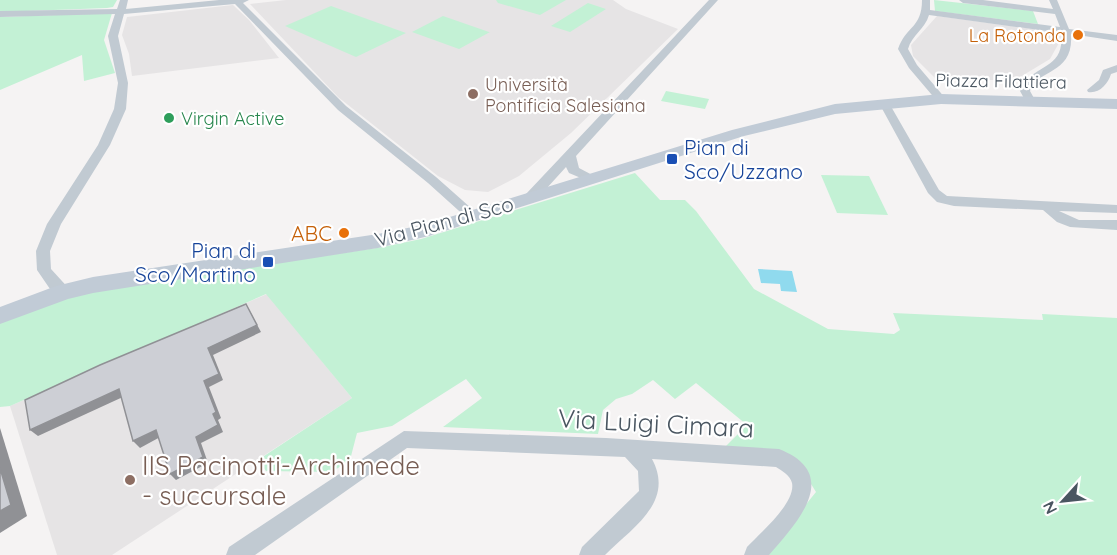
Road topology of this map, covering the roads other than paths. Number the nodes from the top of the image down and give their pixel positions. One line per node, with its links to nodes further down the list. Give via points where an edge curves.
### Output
1 (714, 0): 18 (street)
2 (926, 0): 7 (street)
3 (963, 0): 8 (street)
4 (1053, 0): 8 (street)
5 (242, 1): 6 (street); 23 (street, via 342,108)
6 (122, 5): 9 (street); 25 (street, via 113,36 123,83 120,109 104,146 54,224 43,251 44,270)
7 (927, 12): 10 (street); 14 (street, via 903,49)
8 (1058, 12): 10 (street)
9 (0, 14)
10 (1067, 30): 11 (street); 15 (street, via 1067,44 1060,60 1027,85)
11 (1117, 38)
12 (1117, 68): 13 (street, via 1107,72 1104,81)
13 (1092, 90)
14 (941, 99): 15 (street, Piazza Filattiera); 16 (street, Piazza Filattiera)
15 (1030, 100): 17 (street, Piazza Filattiera)
16 (884, 103): 19 (street, Via Pian di Sco, via 776,122); 21 (street, via 934,193 942,199)
17 (1117, 104)
18 (569, 154): 19 (street, via 573,170); 20 (street)
19 (592, 178): 20 (street, Via Pian di Sco)
20 (531, 197): 23 (street, Via Pian di Sco)
21 (1047, 206): 22 (street); 24 (street, via 1067,222)
22 (1117, 209)
23 (473, 216): 25 (street, Via Pian di Sco, via 378,241)
24 (1117, 225)
25 (64, 292): 26 (street, Via Pian di Sco)
26 (0, 316)
27 (630, 449): 28 (street, Via Luigi Cimara, via 404,439); 29 (street, via 647,468 650,493); 30 (street, Via Luigi Cimara, via 759,455 788,462 802,480 803,495)
28 (237, 555)
29 (590, 555)
30 (755, 555)

